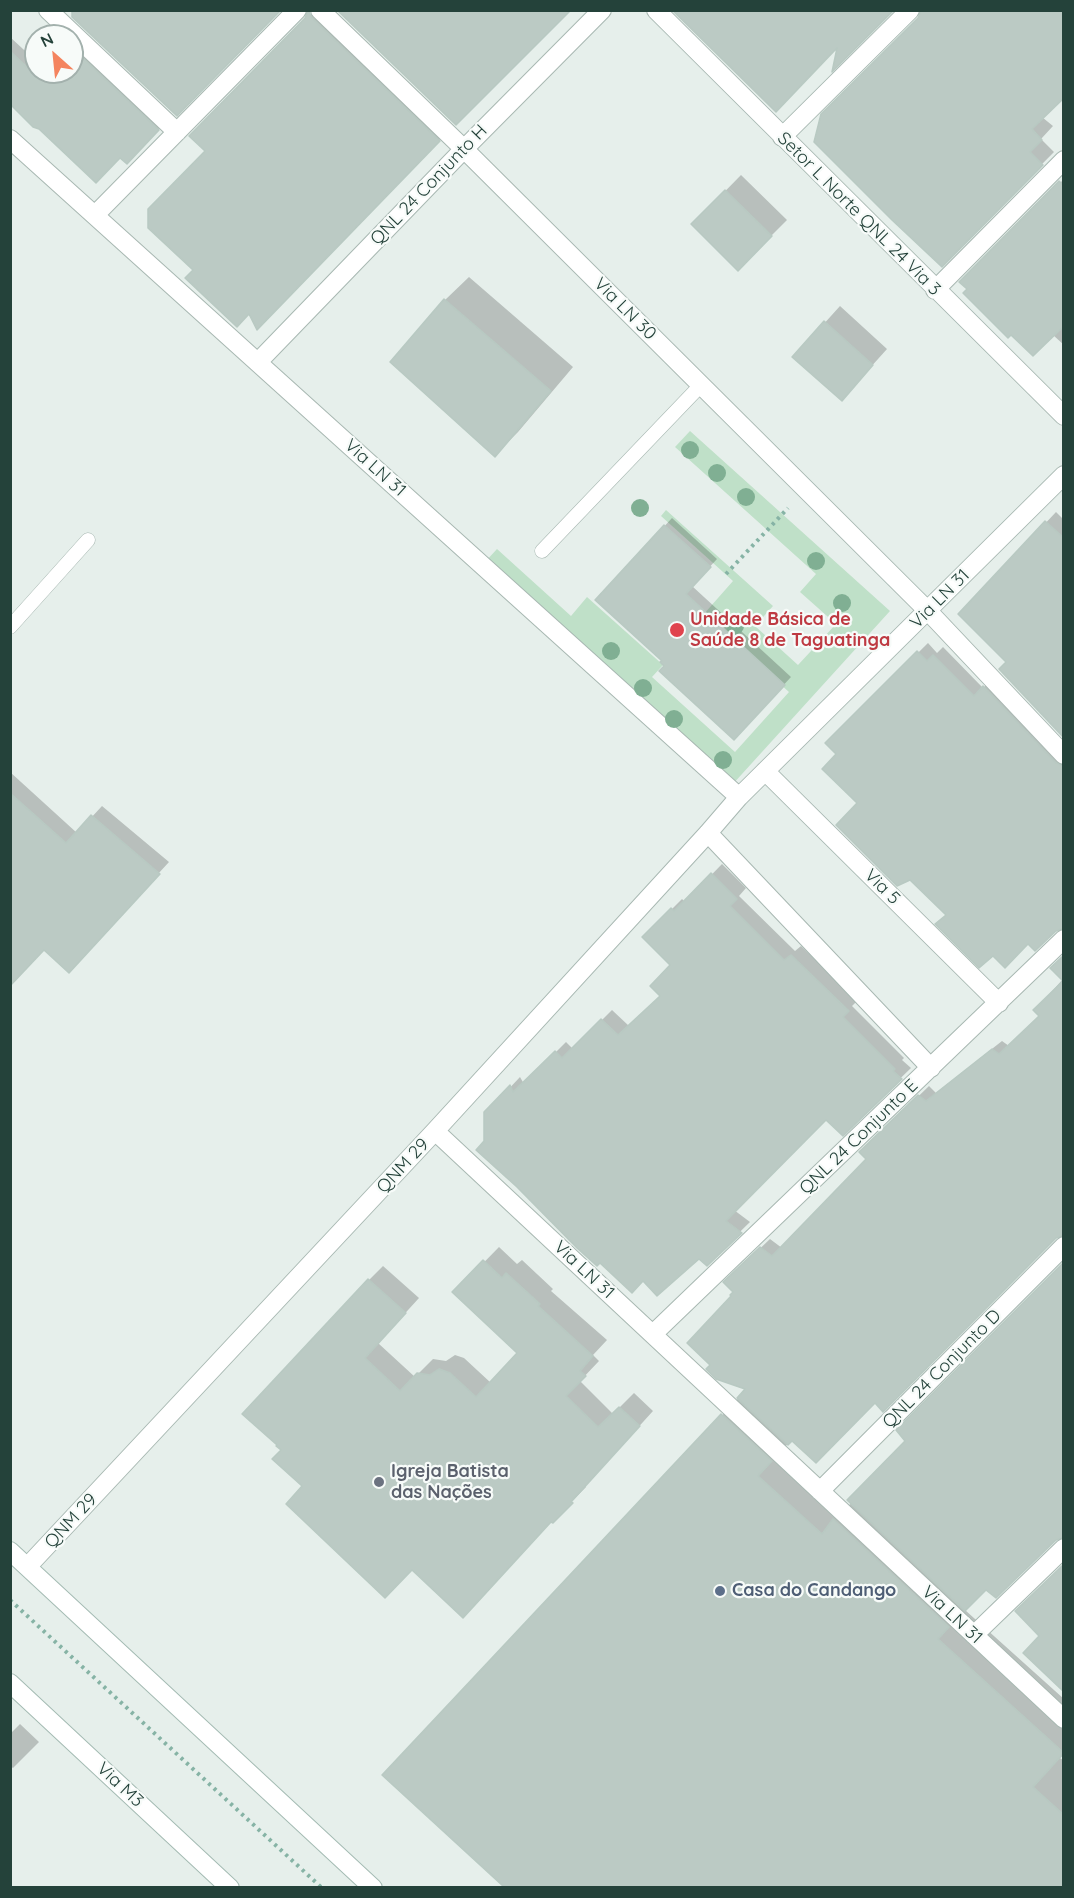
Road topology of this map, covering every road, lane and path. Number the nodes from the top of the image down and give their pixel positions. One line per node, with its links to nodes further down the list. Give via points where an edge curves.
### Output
1 (48, 10): 7 (street)
2 (297, 10): 7 (street)
3 (320, 10): 10 (street, Via LN 30)
4 (602, 10): 10 (street, QNL 24 Conjunto H)
5 (656, 10): 8 (street, Setor L Norte QNL 24 Via 3)
6 (910, 10): 8 (street)
7 (177, 132): 12 (street)
8 (782, 137): 13 (street, Setor L Norte QNL 24 Via 3)
9 (10, 138): 12 (street, Via LN 31)
10 (464, 149): 14 (street, QNL 24 Conjunto H); 15 (street, Via LN 30)
11 (1064, 160): 13 (street)
12 (95, 216): 14 (street, Via LN 31)
13 (935, 290): 16 (street, Setor L Norte QNL 24 Via 3)
14 (258, 362): 26 (street, Via LN 31)
15 (701, 385): 20 (lane); 22 (street, Via LN 30)
16 (1064, 416)
17 (1064, 475): 22 (street, Via LN 31)
18 (788, 508): 21 (path)
19 (88, 540): 23 (lane)
20 (542, 551)
21 (726, 574)
22 (928, 611): 24 (street, Via LN 30); 25 (street, Via LN 31)
23 (10, 627)
24 (1064, 755)
25 (765, 771): 26 (street, Via LN 31); 29 (street, Via 5)
26 (739, 797): 27 (street, Via LN 31)
27 (708, 833): 30 (street); 31 (street, Via LN 31)
28 (1064, 939): 29 (street, QNL 24 Conjunto E)
29 (999, 1003): 30 (street, QNL 24 Conjunto E)
30 (931, 1068): 33 (street, QNL 24 Conjunto E)
31 (435, 1131): 33 (street, Via LN 31); 37 (street, QNM 29)
32 (1064, 1246): 34 (street, QNL 24 Conjunto D)
33 (653, 1334): 34 (street, Via LN 31)
34 (820, 1491): 39 (street, Via LN 31)
35 (1064, 1548): 39 (street)
36 (10, 1551): 37 (street)
37 (28, 1566): 44 (street)
38 (10, 1600): 43 (path)
39 (974, 1635): 41 (street, Via LN 31)
40 (10, 1683): 42 (street, Via M3)
41 (1064, 1719)
42 (230, 1887)
43 (322, 1887)
44 (373, 1887)

